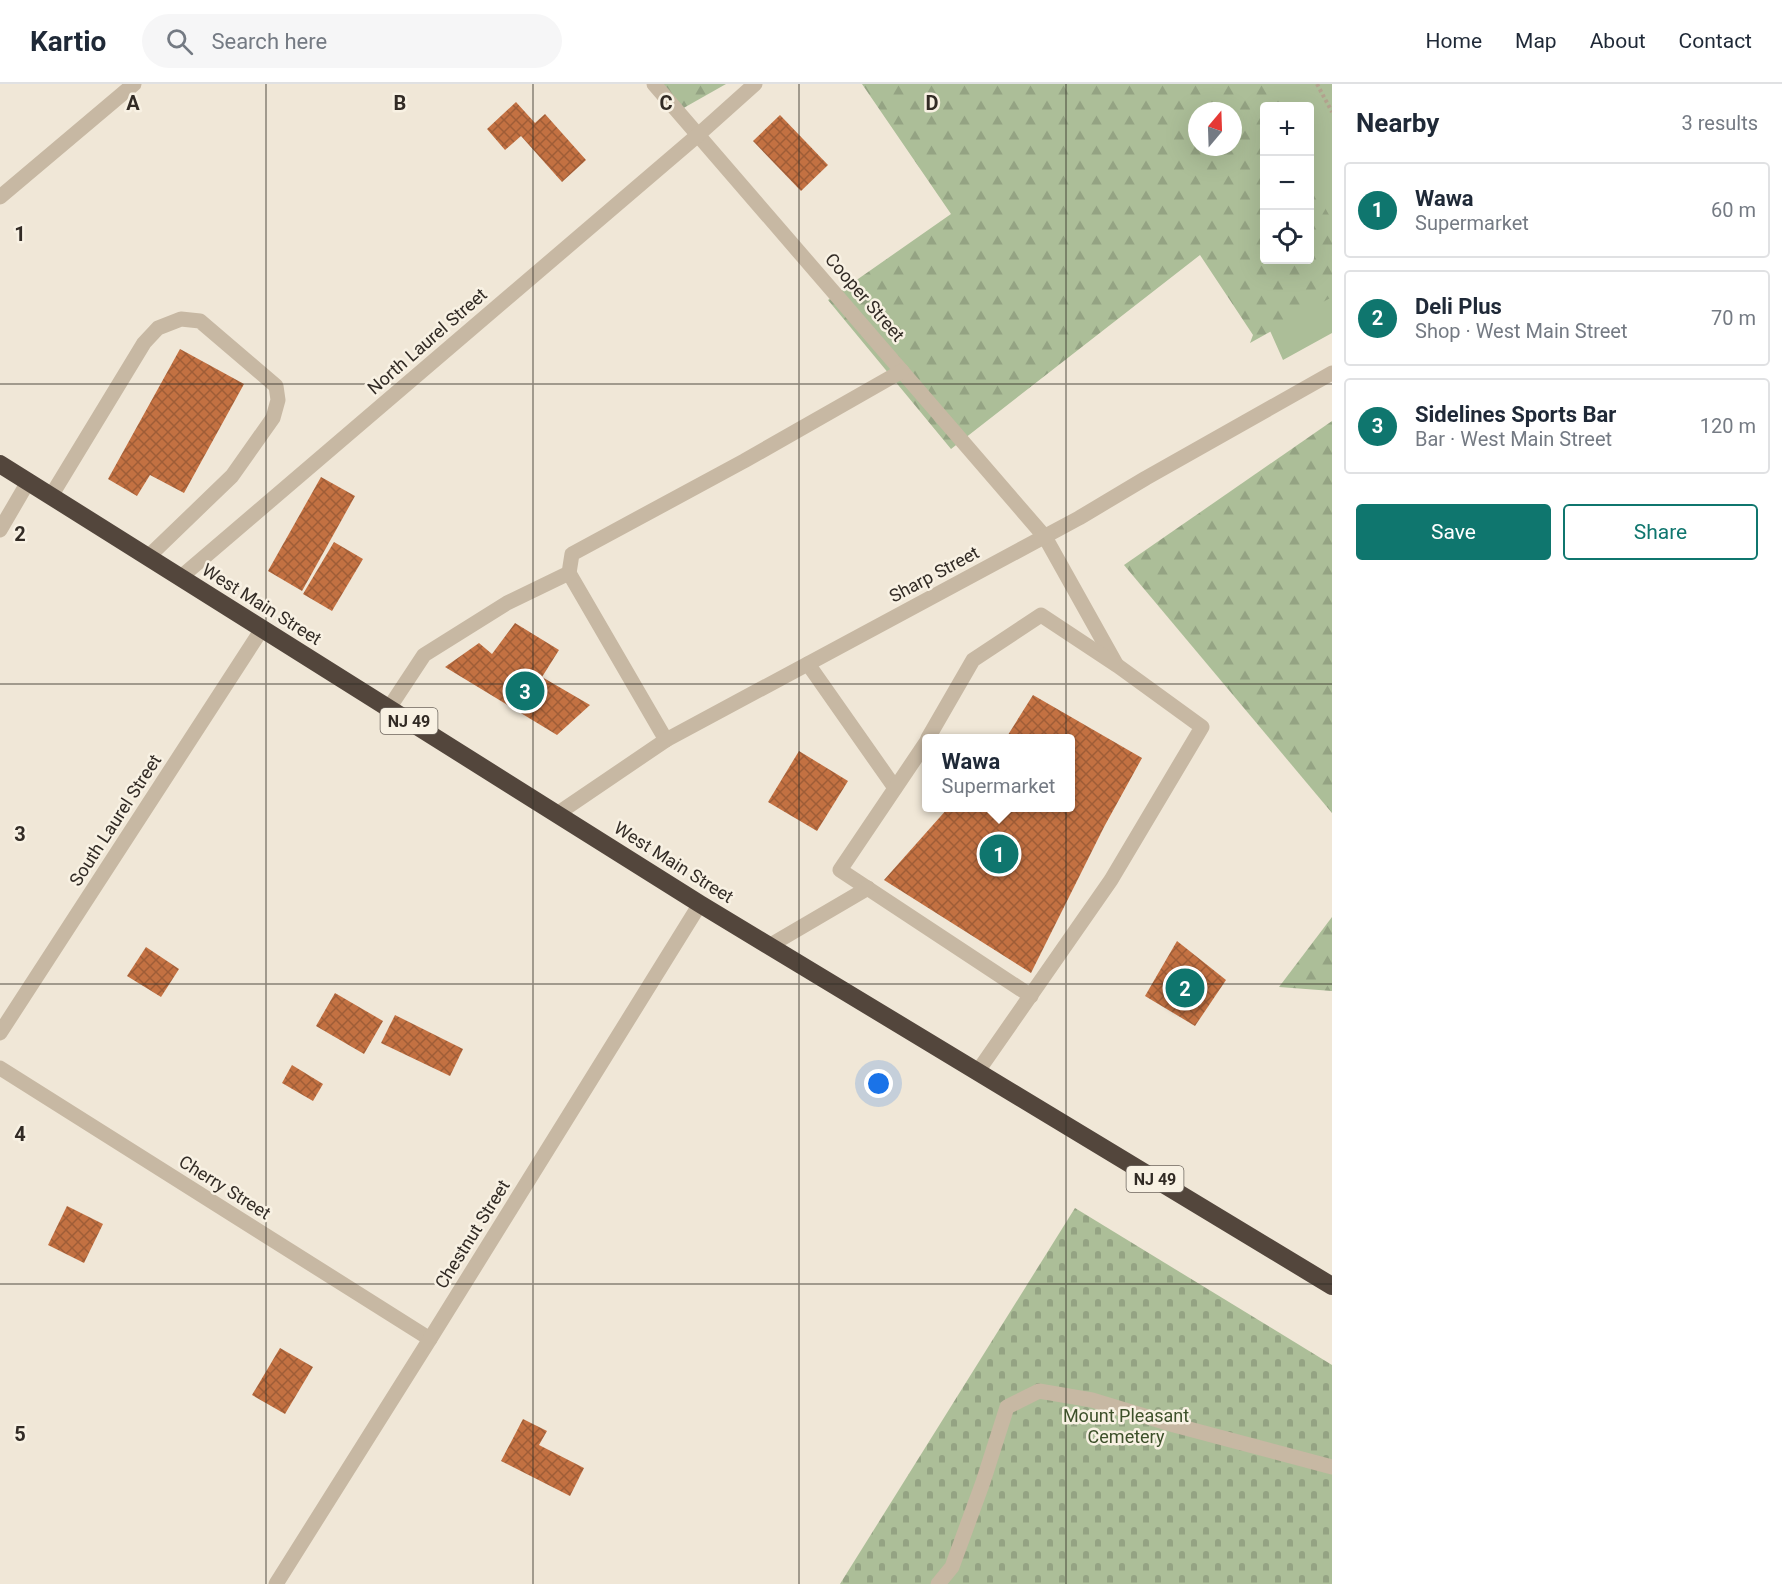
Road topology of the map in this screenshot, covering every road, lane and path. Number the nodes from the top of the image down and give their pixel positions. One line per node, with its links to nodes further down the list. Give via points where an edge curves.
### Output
1 (134, 84): 7 (street)
2 (654, 84): 6 (street, Cooper Street)
3 (755, 84): 6 (street, North Laurel Street)
4 (1317, 84): 5 (path)
5 (1332, 112)
6 (698, 135): 8 (street, Cooper Street); 17 (street, North Laurel Street)
7 (0, 197)
8 (902, 370): 14 (street, Cooper Street); 16 (street, via 572,554)
9 (1332, 373): 14 (street, Sharp Street)
10 (0, 464): 11 (highway, West Main Street / NJ 49)
11 (28, 482): 12 (highway, West Main Street / NJ 49); 13 (street)
12 (51, 496): 15 (highway, West Main Street / NJ 49); 15 (street, via 144,343 158,328 181,319 200,321 276,386 278,400 273,418 232,476)
13 (0, 530)
14 (1045, 537): 19 (street, Sharp Street); 20 (street, Cooper Street)
15 (148, 557): 17 (highway, West Main Street / NJ 49)
16 (569, 573): 21 (street, via 507,603 424,655); 23 (street)
17 (181, 577): 18 (highway, West Main Street / NJ 49)
18 (262, 629): 21 (highway, West Main Street / NJ 49); 31 (street, South Laurel Street)
19 (808, 664): 23 (street, Sharp Street); 25 (street)
20 (1118, 666): 22 (street, via 1041,615 973,660); 30 (street, via 1202,727 1111,880)
21 (389, 708): 26 (highway, West Main Street / NJ 49)
22 (931, 734)
23 (666, 740): 26 (street, Sharp Street)
24 (922, 749): 25 (street)
25 (895, 788): 27 (street, via 840,870)
26 (557, 814): 28 (highway, West Main Street / NJ 49)
27 (868, 888): 29 (street); 30 (street)
28 (700, 904): 29 (highway, West Main Street / NJ 49); 35 (street, Chestnut Street)
29 (770, 946): 33 (highway, West Main Street / NJ 49)
30 (1031, 996): 33 (street)
31 (0, 1033)
32 (0, 1068): 35 (street, Cherry Street)
33 (978, 1071): 34 (highway, West Main Street / NJ 49)
34 (1332, 1286)
35 (430, 1339): 37 (street, Chestnut Street)
36 (1332, 1467): 38 (street, via 1092,1400 1039,1391 1007,1407 952,1567)
37 (276, 1584)
38 (938, 1584)

